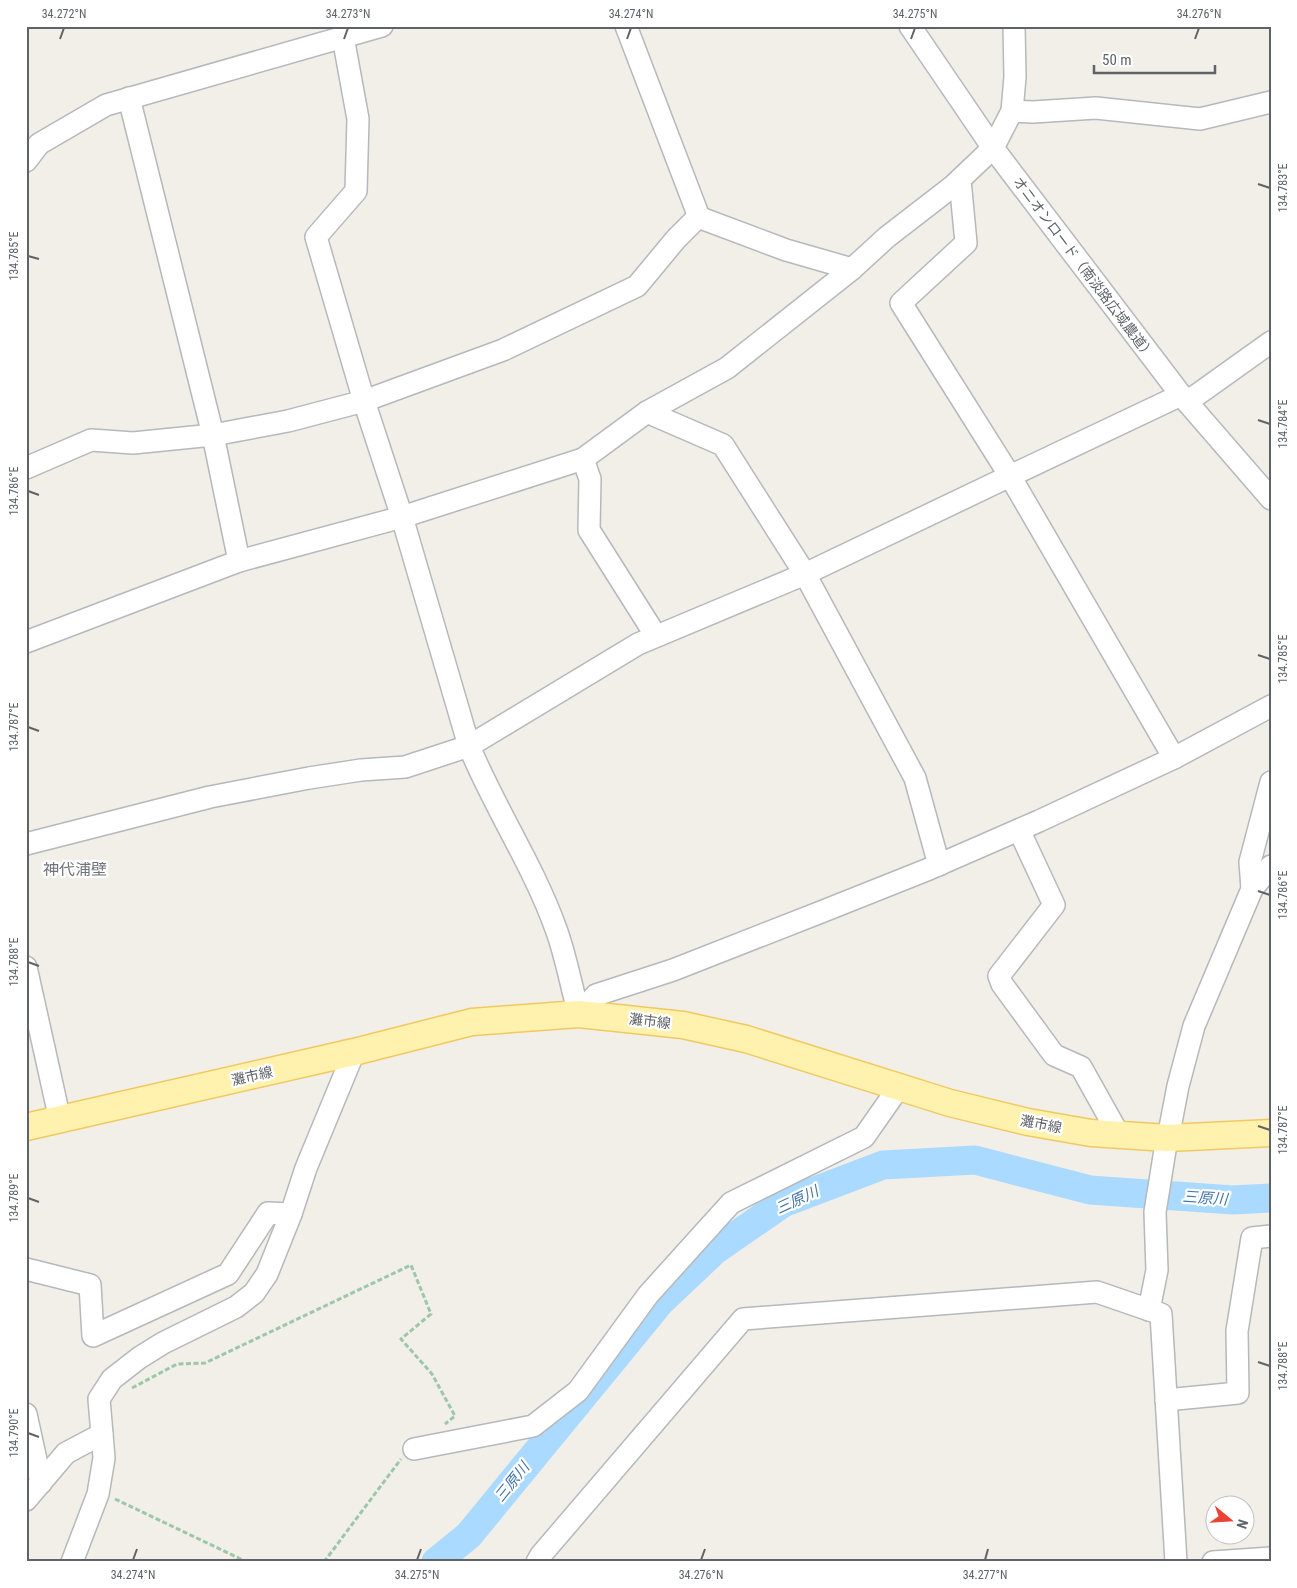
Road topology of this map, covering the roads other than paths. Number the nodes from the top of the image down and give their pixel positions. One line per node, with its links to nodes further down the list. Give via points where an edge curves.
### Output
1 (382, 26): 5 (street)
2 (626, 26): 12 (street)
3 (910, 26): 9 (street, オニオンロード（南淡路広域農道）)
4 (1014, 26): 8 (street)
5 (343, 37): 6 (street); 16 (street, via 358,119 356,191 316,237)
6 (129, 98): 10 (street, via 106,105 40,144); 18 (street)
7 (1271, 102): 8 (street, via 1200,119 1096,108)
8 (1012, 110): 9 (street)
9 (993, 148): 11 (street); 15 (street, オニオンロード（南淡路広域農道）)
10 (26, 162)
11 (960, 180): 13 (street); 21 (street, via 966,243 901,303)
12 (699, 217): 13 (street, via 786,250); 16 (street, via 637,286 503,350)
13 (852, 269): 17 (street, via 727,368)
14 (1271, 342): 15 (street)
15 (1184, 399): 21 (street); 22 (street, オニオンロード（南淡路広域農道）)
16 (364, 401): 18 (street, via 288,422); 23 (street)
17 (647, 412): 19 (street); 25 (street, via 723,445)
18 (213, 435): 20 (street, via 133,443 91,440); 24 (street)
19 (583, 459): 23 (street); 26 (street, via 590,479 589,530)
20 (26, 468)
21 (1010, 476): 25 (street); 30 (street)
22 (1271, 499)
23 (402, 517): 24 (street); 29 (street)
24 (239, 561): 27 (street)
25 (805, 574): 26 (street); 34 (street, via 915,778)
26 (656, 636): 29 (street)
27 (26, 642)
28 (1271, 706): 30 (street)
29 (469, 746): 33 (street, via 405,767 361,770 210,797); 38 (street, via 528,864 556,930)
30 (1174, 758): 32 (street)
31 (1271, 782): 36 (street, via 1250,862)
32 (1019, 830): 34 (street); 44 (street, via 1054,905 999,976 1054,1055 1081,1066)
33 (26, 844)
34 (939, 865): 38 (street, via 673,970 596,995)
35 (1271, 866): 36 (street)
36 (1252, 889): 45 (street, via 1194,1026)
37 (26, 967): 41 (street)
38 (579, 1014): 39 (main road, 灘市線, via 472,1022); 40 (main road, 灘市線, via 682,1025 746,1039)
39 (354, 1052): 41 (main road, 灘市線); 46 (street, via 306,1168)
40 (899, 1087): 44 (main road, 灘市線, via 1028,1122); 53 (street, via 864,1137 730,1203 648,1295 578,1391 533,1426)
41 (60, 1120): 42 (main road, 灘市線)
42 (26, 1127)
43 (1271, 1133): 45 (main road, 灘市線)
44 (1119, 1135): 45 (main road, 灘市線)
45 (1167, 1144): 49 (street, via 1155,1212 1157,1270)
46 (291, 1214): 48 (street, via 268,1213 228,1274 93,1336 90,1284); 52 (street, via 267,1274 254,1293 236,1307 155,1348 112,1379 99,1399)
47 (1271, 1236): 50 (street, via 1252,1238 1237,1331 1238,1393)
48 (26, 1269)
49 (1149, 1310): 50 (street, via 1160,1314); 58 (street, via 1097,1292 743,1319)
50 (1166, 1400): 59 (street)
51 (26, 1414): 54 (street)
52 (102, 1434): 54 (street, via 66,1453); 57 (street, via 104,1458 98,1491)
53 (414, 1449)
54 (41, 1483): 55 (street)
55 (26, 1500)
56 (1271, 1558): 60 (street)
57 (72, 1562)
58 (537, 1562)
59 (1176, 1562)
60 (1213, 1562)

